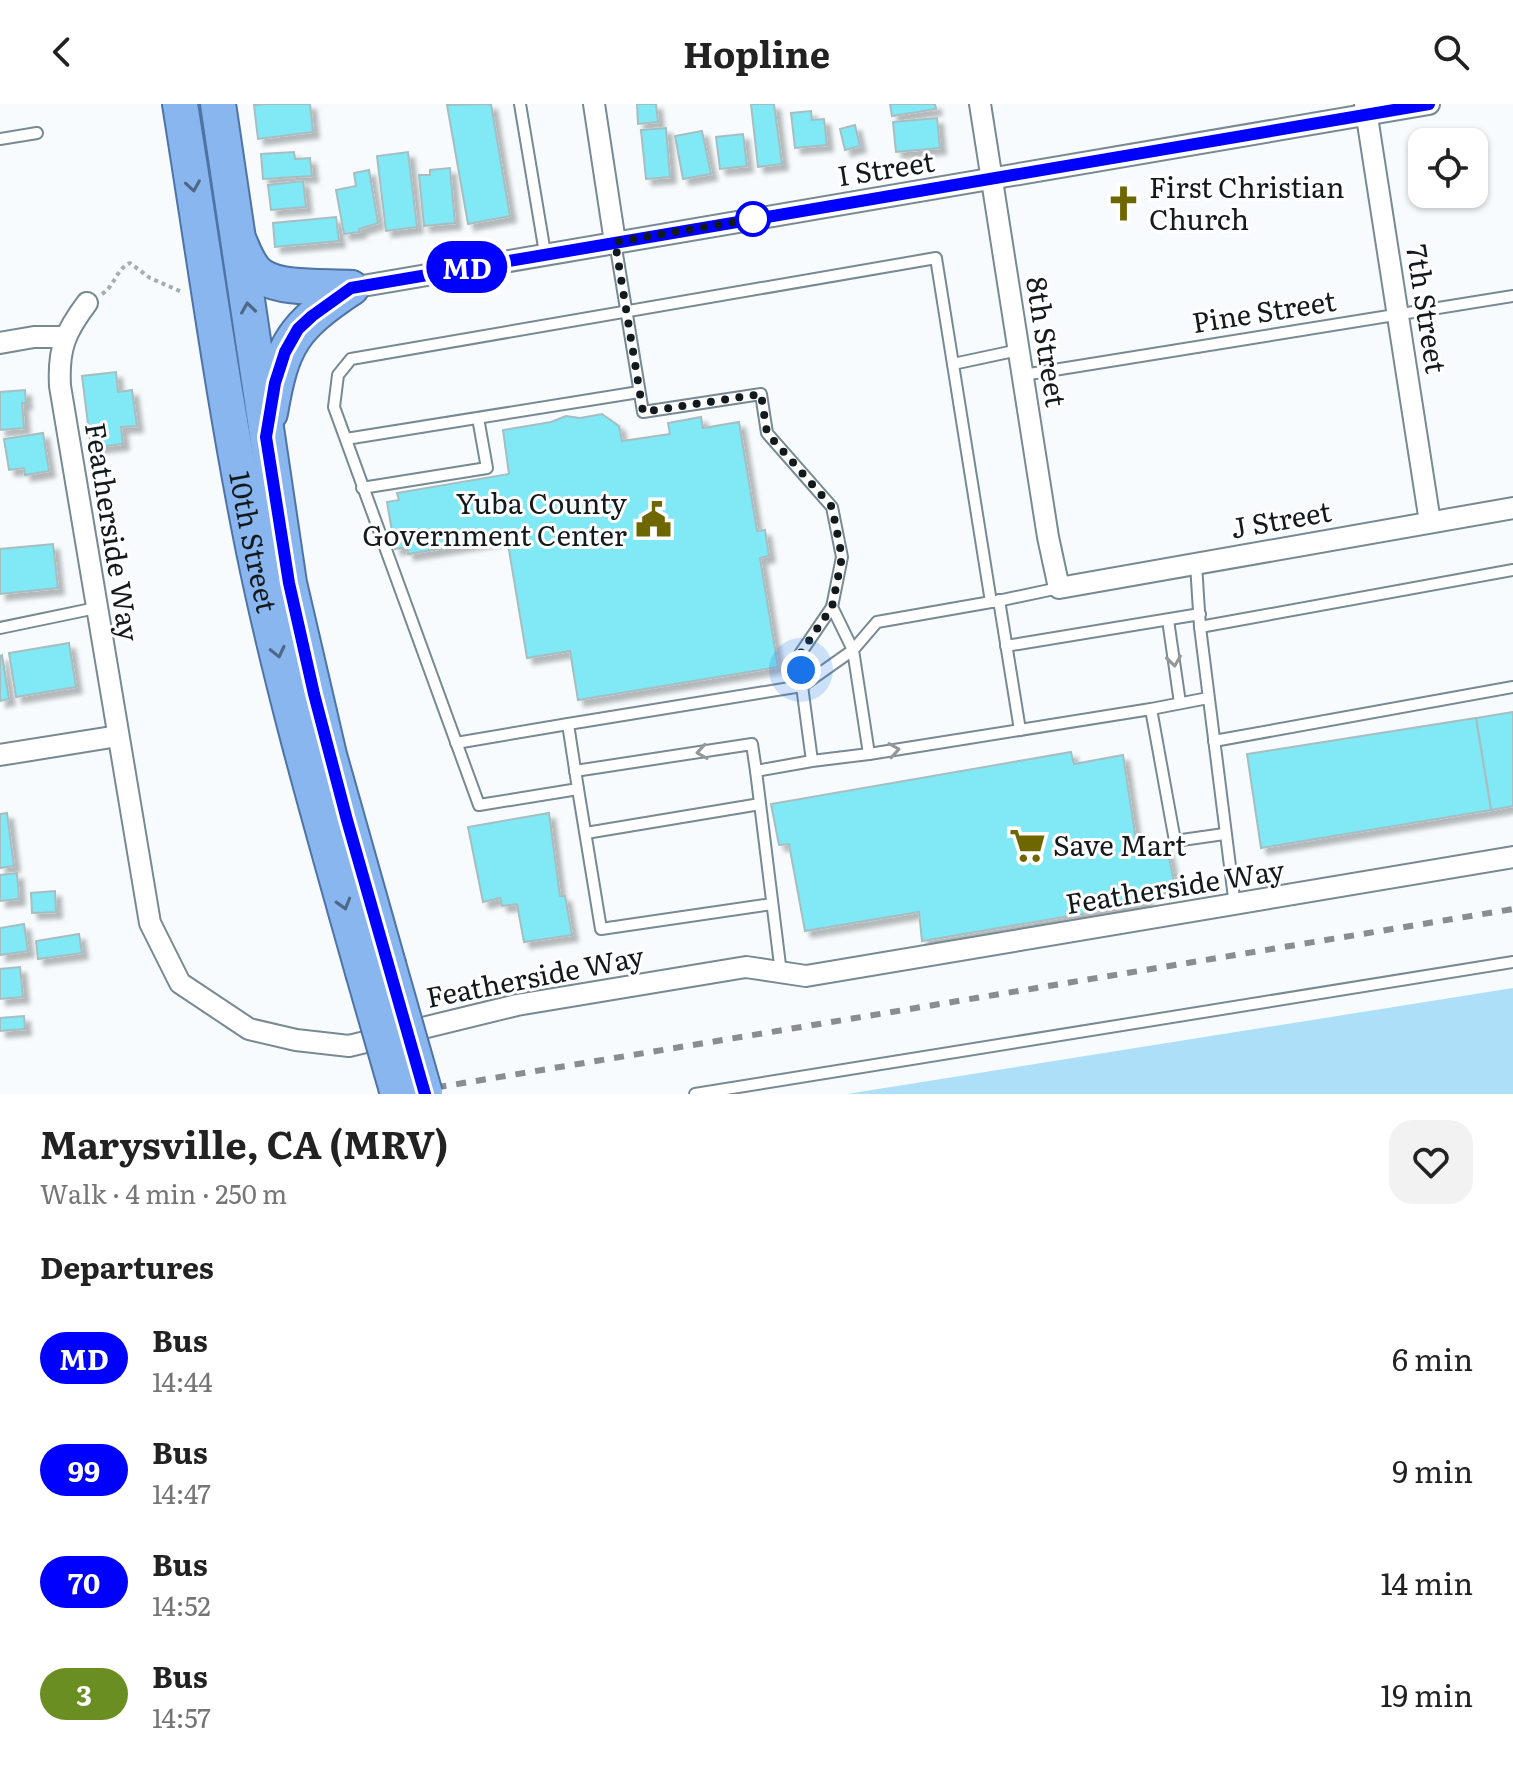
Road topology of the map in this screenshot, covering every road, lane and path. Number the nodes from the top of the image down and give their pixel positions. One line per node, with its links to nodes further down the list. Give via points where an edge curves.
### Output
1 (180, 104): 67 (highway, 10th Street, one-way to 67, via 255,553 309,778)
2 (218, 104): 11 (highway, 10th Street)
3 (520, 104): 13 (lane)
4 (594, 104): 12 (street)
5 (980, 104): 10 (street, 8th Street)
6 (1429, 104): 7 (street, I Street)
7 (1366, 109): 10 (street, I Street); 19 (street, 7th Street)
8 (37, 133): 9 (lane)
9 (0, 139)
10 (992, 179): 12 (street, I Street); 22 (street, 8th Street)
11 (239, 240): 14 (highway, via 249,263 275,282); 27 (highway, 10th Street, one-way to 11)
12 (615, 242): 13 (street, I Street); 18 (lane)
13 (545, 253): 14 (street, I Street)
14 (351, 288): 27 (highway, via 298,329 275,383)
15 (187, 294): 17 (path, via 130,263 122,266 111,288)
16 (1513, 296): 19 (lane, Pine Street)
17 (87, 303): 20 (street, Featherside Way)
18 (626, 312): 23 (lane, via 936,258); 25 (lane); 28 (lane, via 351,359 338,375 334,407)
19 (1399, 314): 24 (lane, Pine Street); 31 (street, 7th Street)
20 (65, 337): 21 (street); 37 (street, Featherside Way, via 60,386)
21 (0, 343)
22 (1019, 350): 23 (lane); 24 (street, 8th Street)
23 (953, 364): 35 (lane)
24 (1023, 375): 34 (street, 8th Street)
25 (639, 392): 26 (lane); 36 (lane, via 643,412 761,394 767,433 832,507 842,557)
26 (478, 418): 28 (lane); 29 (lane, via 487,468)
27 (266, 437): 67 (highway, 10th Street, via 301,639)
28 (346, 439): 29 (lane)
29 (362, 488): 53 (lane)
30 (1513, 508): 31 (street, J Street)
31 (1430, 522): 32 (street, J Street)
32 (1196, 564): 34 (street, J Street); 38 (lane)
33 (1513, 570): 40 (lane)
34 (1059, 588): 35 (lane)
35 (995, 601): 42 (lane); 43 (lane, via 877,622)
36 (832, 607): 43 (lane); 44 (lane, via 800,654)
37 (96, 608): 41 (lane); 51 (street, Featherside Way)
38 (1200, 614): 39 (lane); 40 (lane)
39 (1168, 620): 42 (lane); 47 (lane, one-way to 47)
40 (1200, 627): 46 (lane)
41 (0, 628)
42 (1006, 646): 50 (lane)
43 (853, 650): 44 (lane); 54 (lane)
44 (802, 686): 49 (lane); 56 (lane)
45 (1513, 687): 52 (lane)
46 (1208, 698): 47 (lane); 52 (lane)
47 (1180, 703): 48 (lane)
48 (1151, 709): 50 (lane); 62 (lane, via 1175,841)
49 (568, 724): 53 (lane); 57 (lane)
50 (1020, 730): 54 (lane, one-way to 50)
51 (118, 736): 55 (street); 68 (street, Featherside Way, via 150,923 180,983 249,1029 349,1046 517,1005 746,967)
52 (1214, 741): 62 (lane)
53 (456, 743): 59 (lane, via 479,805)
54 (869, 754): 56 (lane)
55 (0, 755)
56 (812, 761): 58 (lane)
57 (575, 771): 58 (lane, one-way to 57, via 752,744); 59 (lane)
58 (756, 771): 60 (lane)
59 (578, 789): 61 (lane)
60 (760, 804): 61 (lane); 64 (lane)
61 (586, 833): 64 (lane, via 601,929)
62 (1224, 834): 65 (lane)
63 (1513, 857): 65 (street, Featherside Way)
64 (772, 904): 68 (lane)
65 (1235, 906): 68 (street, Featherside Way, via 806,976)
66 (1513, 962): 71 (lane)
67 (376, 968): 69 (highway, bridge); 70 (highway, bridge)
68 (781, 973)
69 (398, 1094)
70 (425, 1094)
71 (695, 1094)

